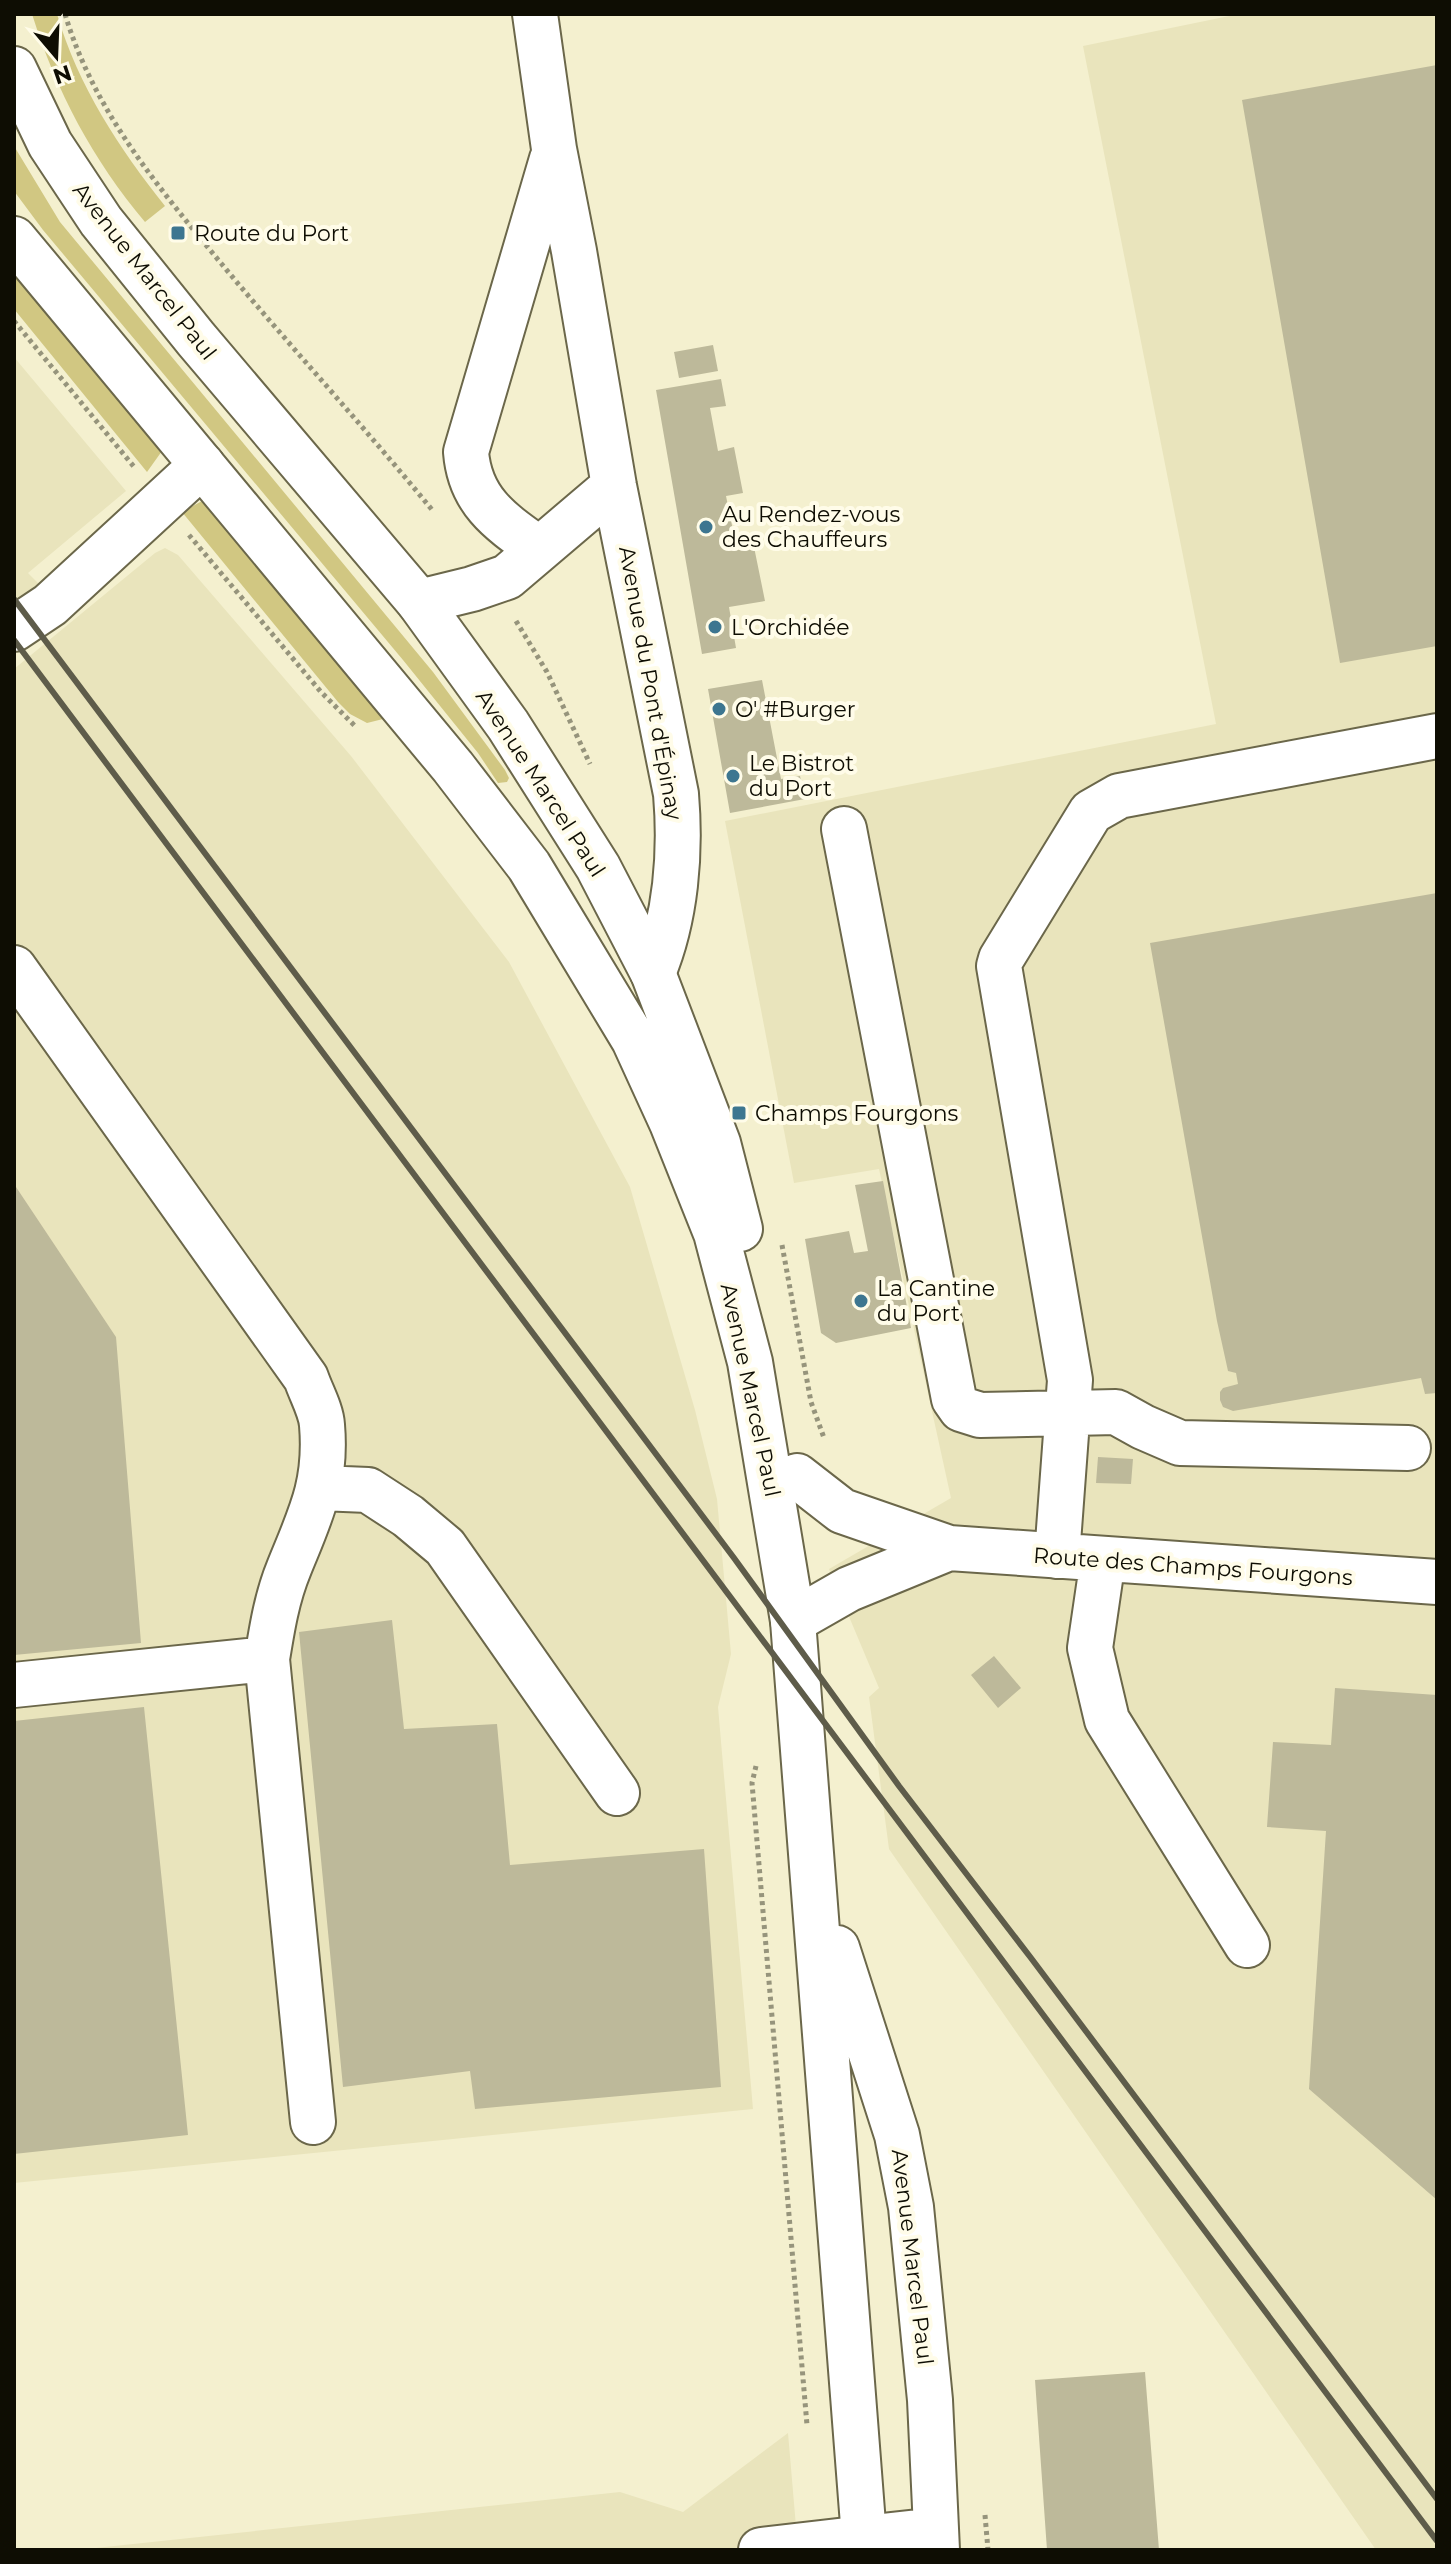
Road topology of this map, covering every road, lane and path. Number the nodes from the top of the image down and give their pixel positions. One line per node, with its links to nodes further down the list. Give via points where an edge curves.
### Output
1 (535, 14): 3 (main road, Avenue du Pont d'Épinay)
2 (14, 69): 11 (main road, Avenue Marcel Paul, via 50,144 101,221)
3 (554, 149): 8 (main road, Avenue du Pont d'Épinay); 10 (main road, Avenue du Pont d'Épinay, via 466,452 467,470 485,504 498,521)
4 (14, 239): 6 (main road, Avenue Marcel Paul)
5 (14, 321): 7 (path)
6 (202, 465): 12 (main road, via 50,605); 26 (main road, Avenue Marcel Paul, via 529,866 634,1040 716,1233 750,1362)
7 (143, 478)
8 (614, 486): 10 (main road); 17 (main road, Avenue du Pont d'Épinay, via 676,794 678,844 670,927)
9 (186, 531): 13 (path)
10 (539, 549): 11 (main road, via 507,577)
11 (419, 602): 17 (main road, Avenue Marcel Paul, via 508,725 598,867)
12 (14, 629)
13 (360, 731)
14 (1437, 736): 18 (main road, via 1119,796 1091,812 1003,954 999,966 1070,1380)
15 (844, 829): 18 (main road, via 954,1399 961,1409 980,1415)
16 (14, 968): 21 (main road, via 306,1378 322,1422)
17 (653, 973): 20 (main road, Avenue Marcel Paul, via 718,1143 772,1352)
18 (1067, 1412): 19 (main road, via 1116,1412 1180,1443); 23 (main road)
19 (1408, 1448)
20 (797, 1476): 22 (main road, Route des Champs Fourgons, via 842,1511); 26 (main road, Avenue Marcel Paul)
21 (320, 1488): 27 (main road, via 288,1570); 30 (main road, via 368,1490 445,1547)
22 (949, 1548): 23 (main road, Route des Champs Fourgons); 26 (main road, Route des Champs Fourgons, via 849,1589)
23 (1057, 1556): 24 (main road, Route des Champs Fourgons)
24 (1103, 1559): 25 (main road, Route des Champs Fourgons); 32 (main road, via 1090,1648 1107,1720)
25 (1437, 1582)
26 (793, 1621): 31 (main road, Avenue Marcel Paul)
27 (267, 1659): 28 (main road); 33 (main road)
28 (14, 1685)
29 (758, 1753): 34 (path, via 752,1783)
30 (617, 1793)
31 (815, 1881): 35 (main road, Avenue Marcel Paul, via 897,2135 911,2207); 36 (main road, Avenue Marcel Paul)
32 (1247, 1945)
33 (313, 2122)
34 (807, 2427)
35 (937, 2540): 36 (main road)
36 (865, 2544): 37 (main road)
37 (761, 2550)

